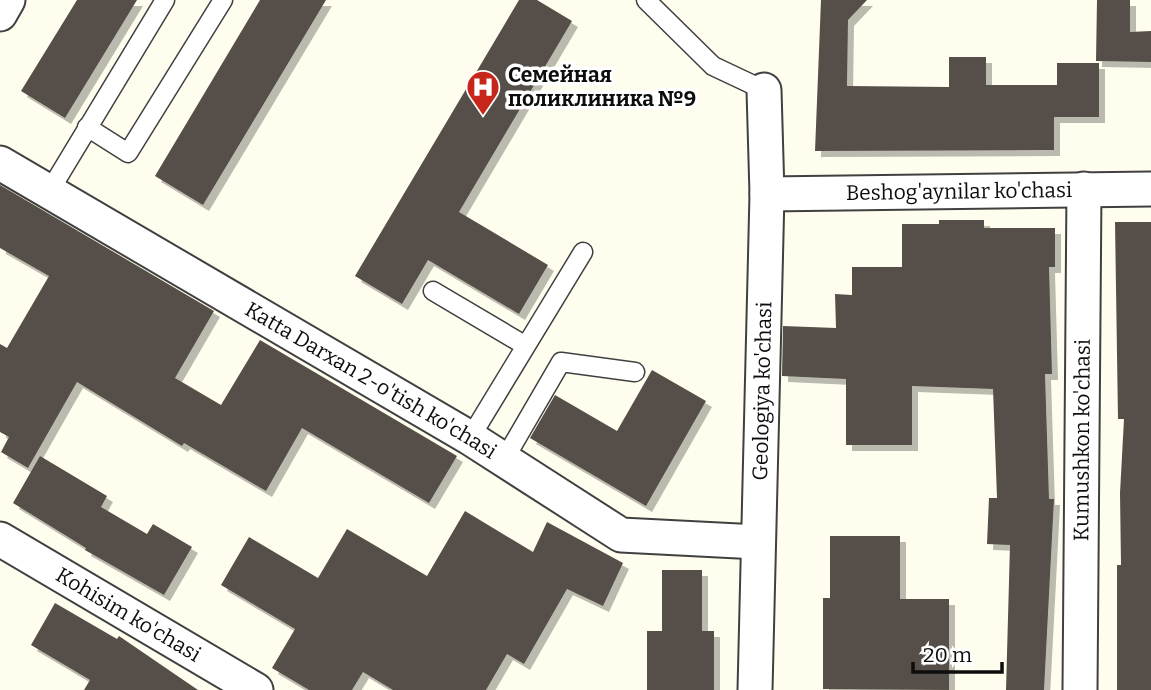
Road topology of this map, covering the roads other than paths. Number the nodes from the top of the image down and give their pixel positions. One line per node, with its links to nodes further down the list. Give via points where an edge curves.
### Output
1 (8, 0): 5 (street)
2 (165, 0): 7 (lane)
3 (223, 0): 7 (lane, via 128,153)
4 (646, 0): 6 (lane, via 713,66)
5 (0, 14)
6 (764, 90): 12 (street, Geologiya ko'chasi)
7 (87, 127): 11 (lane)
8 (0, 163): 11 (street, Katta Darxan 2-o'tish ko'chasi)
9 (1084, 189): 10 (street, Beshog'aynilar ko'chasi); 12 (street, Beshog'aynilar ko'chasi); 23 (street, Kumushkon ko'chasi)
10 (1151, 189)
11 (49, 192): 17 (street, Katta Darxan 2-o'tish ko'chasi)
12 (767, 194): 20 (street, Geologiya ko'chasi)
13 (583, 252): 15 (lane)
14 (433, 290): 15 (lane)
15 (526, 346): 17 (lane)
16 (635, 372): 18 (lane, via 561,362)
17 (470, 438): 18 (street, Katta Darxan 2-o'tish ko'chasi)
18 (504, 460): 20 (street, Katta Darxan 2-o'tish ko'chasi, via 621,535)
19 (0, 539): 21 (street, Kohisim ko'chasi)
20 (758, 542): 22 (street, Geologiya ko'chasi)
21 (256, 690)
22 (755, 690)
23 (1080, 690)

